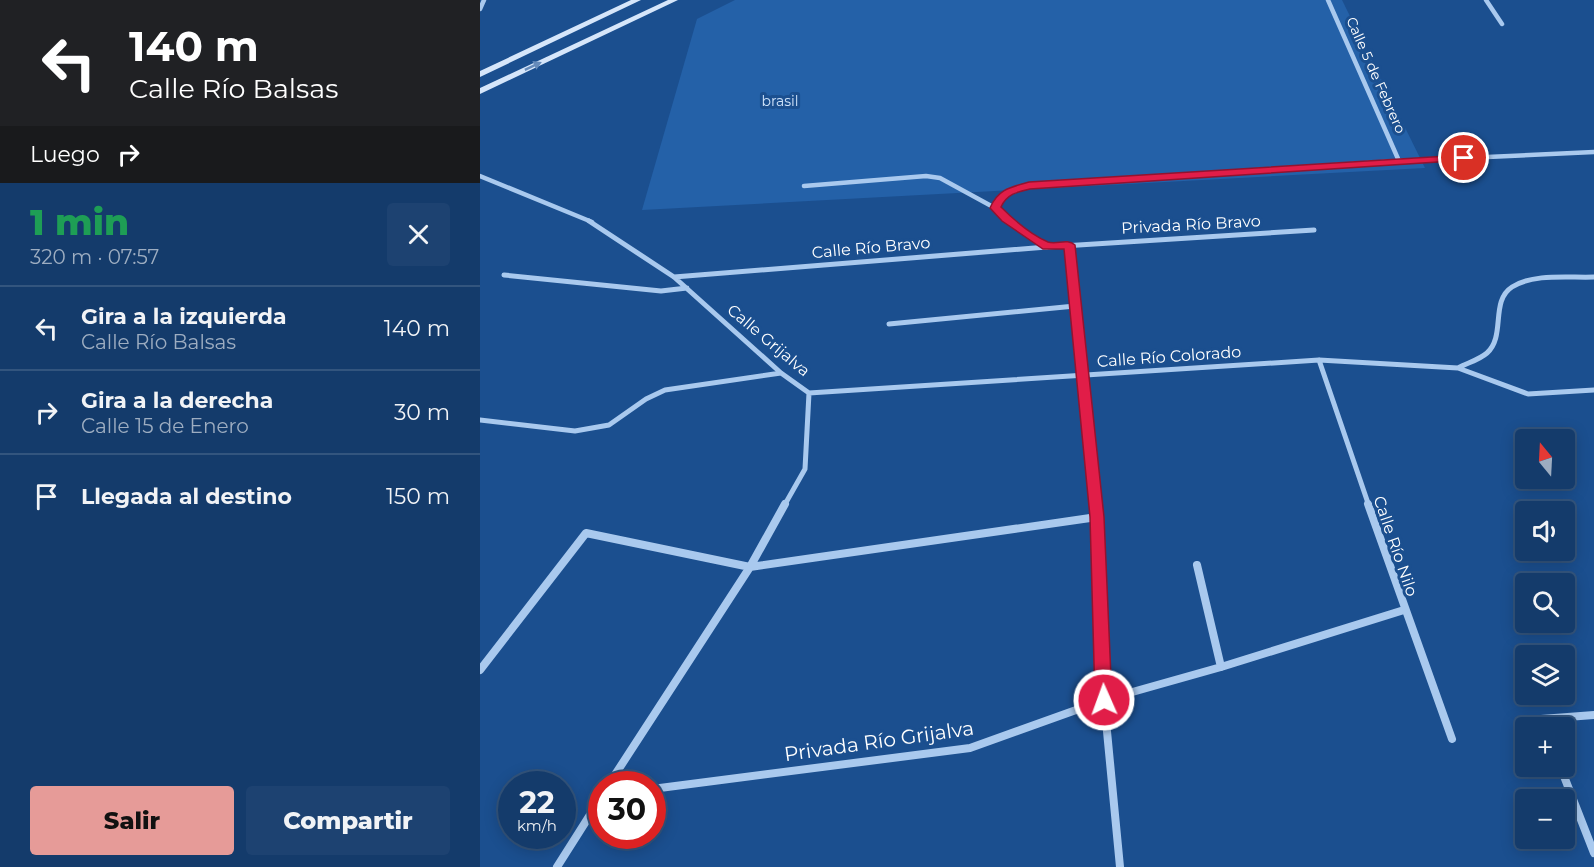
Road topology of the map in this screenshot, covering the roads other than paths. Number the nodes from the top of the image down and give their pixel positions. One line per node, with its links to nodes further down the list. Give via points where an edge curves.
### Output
1 (484, 0): 6 (street)
2 (637, 0): 8 (main road)
3 (674, 0): 9 (main road, one-way to 3)
4 (1328, 0): 11 (street, Calle 5 de Febrero)
5 (1486, 0): 7 (street)
6 (480, 9)
7 (1502, 24)
8 (480, 74)
9 (480, 91)
10 (1594, 152): 11 (street)
11 (1399, 161): 14 (street, via 1029,186 1008,191)
12 (480, 176): 19 (street, Calle Grijalva, via 594,223)
13 (804, 186): 14 (street, via 926,176 940,178)
14 (995, 208): 17 (street)
15 (1314, 230): 16 (street, Privada Río Bravo)
16 (1069, 245): 17 (street, Calle Río Bravo); 22 (street)
17 (1047, 246): 19 (street, Calle Río Bravo)
18 (504, 275): 21 (street, via 661,291)
19 (674, 277): 21 (street, Calle Grijalva)
20 (1594, 277): 25 (street, via 1533,280 1511,287 1500,301 1499,336 1486,353)
21 (687, 288): 26 (street, Calle Grijalva)
22 (1075, 306): 23 (street); 27 (street)
23 (889, 324)
24 (1319, 360): 25 (street, Calle Río Colorado); 27 (street, Calle Río Colorado); 34 (street, Calle Río Nilo)
25 (1458, 368): 28 (street, via 1528,394)
26 (781, 373): 29 (street, Calle Grijalva); 30 (street, via 665,390 609,425 575,431)
27 (1081, 376): 29 (street, Calle Río Colorado); 31 (street)
28 (1594, 390)
29 (809, 393): 33 (street, Calle Grijalva, via 805,469)
30 (480, 420)
31 (1097, 517): 33 (street); 37 (street)
32 (1197, 565): 35 (street)
33 (750, 567): 36 (street, via 586,533); 41 (street, Calle Grijalva)
34 (1404, 610): 35 (street, Privada Río Grijalva); 40 (street, Calle Río Nilo)
35 (1221, 667): 37 (street, Privada Río Grijalva)
36 (480, 670)
37 (1104, 700): 43 (street, Privada Río Grijalva, via 970,748); 47 (street)
38 (1594, 715): 39 (street)
39 (1559, 717)
40 (1452, 739)
41 (617, 771)
42 (1564, 777): 45 (street)
43 (666, 787)
44 (588, 818): 46 (street)
45 (1594, 853)
46 (557, 867)
47 (1120, 867)

